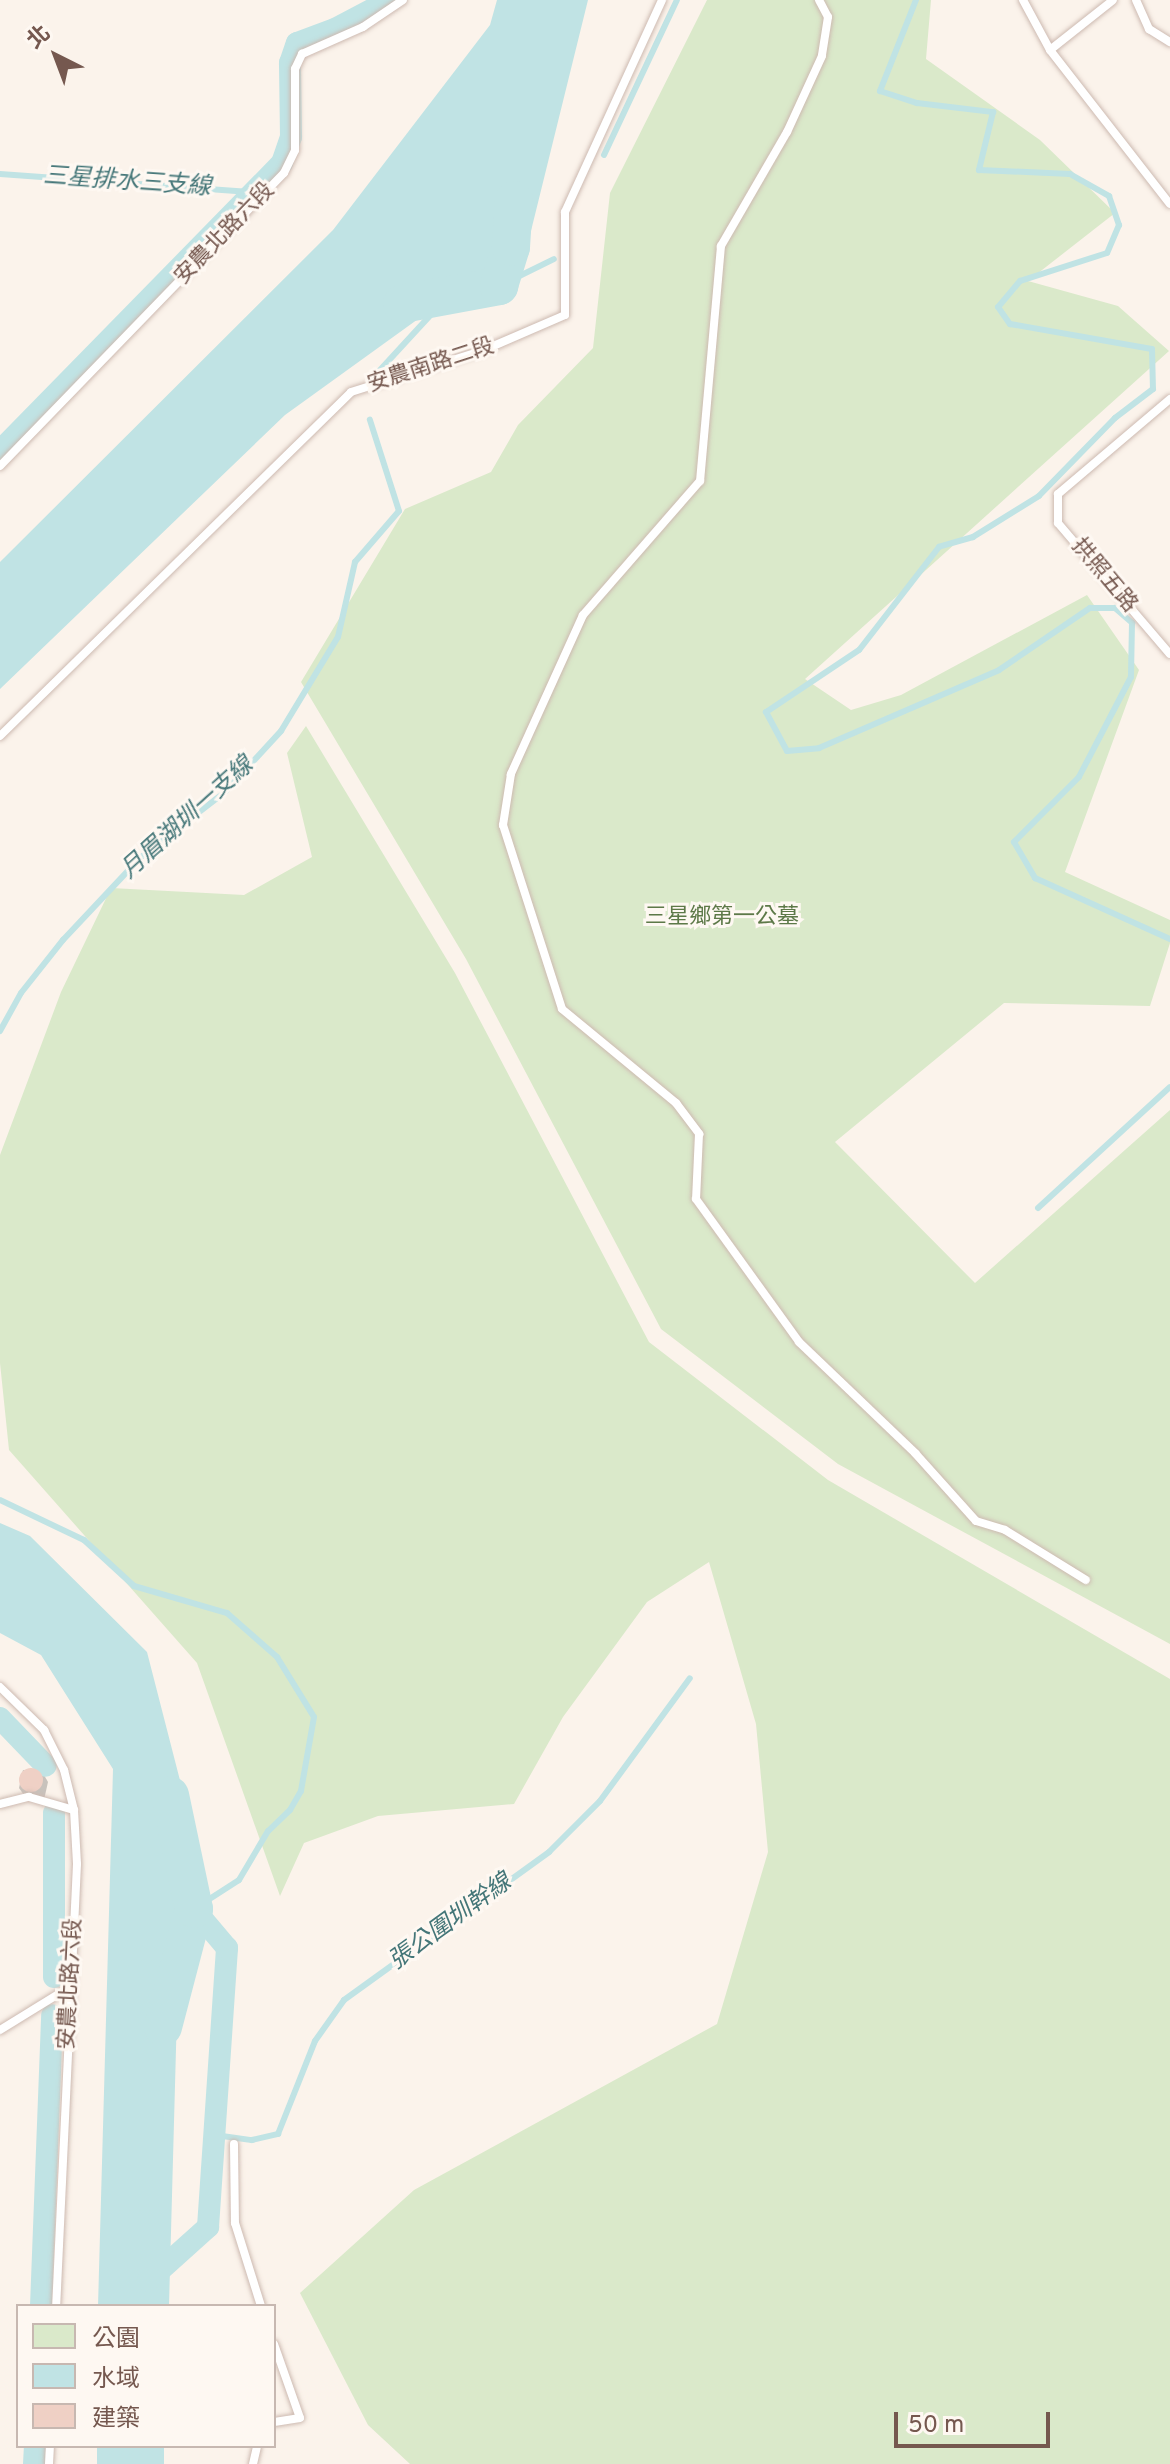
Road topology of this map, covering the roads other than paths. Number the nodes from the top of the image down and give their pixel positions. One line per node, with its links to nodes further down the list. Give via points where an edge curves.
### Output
1 (403, 0): 11 (lane, 安農北路六段, via 363,27 302,54 295,69 295,150 284,173)
2 (662, 0): 13 (lane, 安農南路二段, via 565,212 565,315 484,350 351,392)
3 (819, 0): 14 (lane, via 828,17 822,56 780,144 721,246 700,481 583,615 511,774 503,825 562,1009 676,1103 699,1134 696,1199 799,1342 915,1453 976,1521 1005,1530)
4 (1023, 0): 8 (lane)
5 (1113, 0): 8 (lane)
6 (1136, 0): 7 (lane, via 1149,29)
7 (1170, 42)
8 (1050, 50): 9 (lane)
9 (1170, 204)
10 (1170, 399): 12 (lane, 拱照五路, via 1058,494 1058,523)
11 (0, 466)
12 (1170, 654)
13 (0, 736)
14 (1086, 1580)
15 (0, 1687): 17 (lane, 安農北路六段, via 44,1730 64,1770)
16 (0, 1804): 17 (lane, via 29,1797)
17 (74, 1810): 18 (lane, 安農北路六段)
18 (70, 1987): 19 (lane); 21 (lane, 安農北路六段)
19 (0, 2030)
20 (234, 2144): 22 (lane, via 235,2223)
21 (56, 2304)
22 (260, 2304)
23 (276, 2350): 24 (lane, via 300,2418)
24 (276, 2422)

